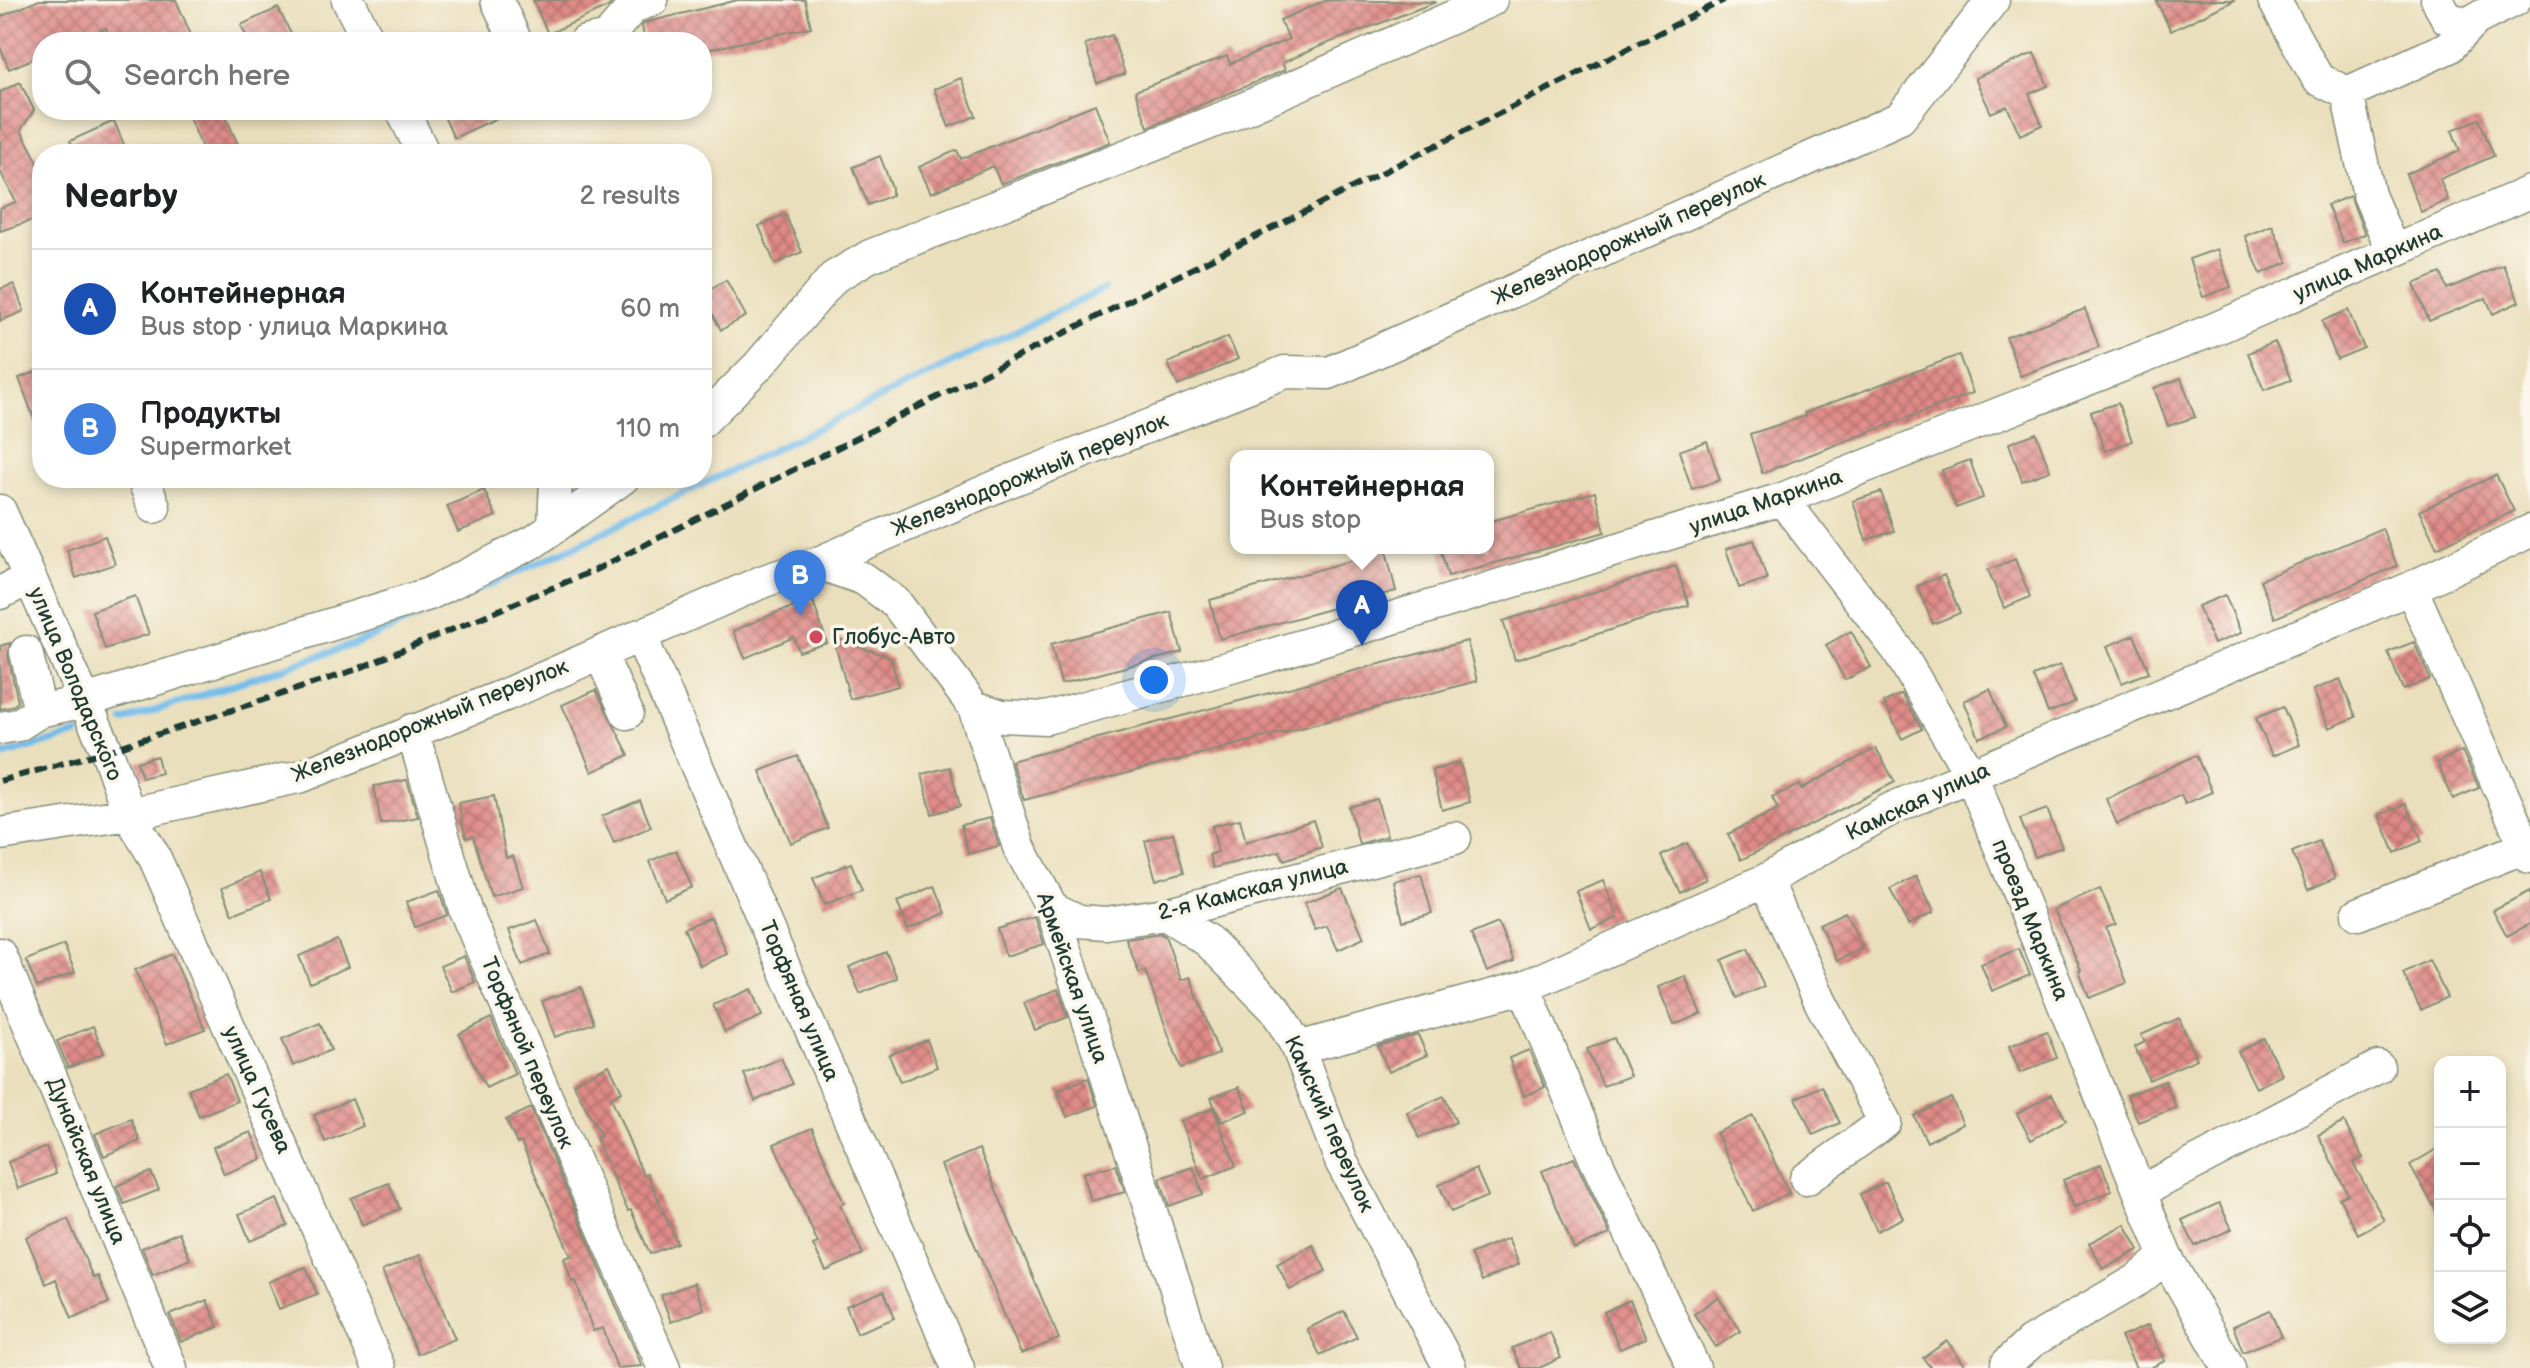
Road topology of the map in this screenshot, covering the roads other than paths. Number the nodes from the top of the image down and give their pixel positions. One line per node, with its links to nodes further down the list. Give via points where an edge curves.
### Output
1 (348, 0): 10 (street)
2 (497, 0): 11 (street)
3 (652, 0): 12 (street, via 633,7)
4 (1491, 0): 18 (street, via 1225,117 870,256 834,277)
5 (1993, 0): 26 (street, Железнодорожный переулок, via 1900,118 1329,373 1285,372)
6 (2274, 0): 13 (street, via 2318,79)
7 (2437, 0): 9 (street, via 2447,18)
8 (2515, 0): 9 (street)
9 (2470, 25): 13 (street, via 2449,47)
10 (364, 32)
11 (511, 32)
12 (611, 32)
13 (2347, 93): 17 (street, via 2369,195)
14 (407, 120): 15 (street)
15 (419, 144)
16 (2530, 192): 17 (street, улица Маркина)
17 (2393, 251): 21 (street, улица Маркина, via 2210,331)
18 (712, 412)
19 (556, 488): 23 (street)
20 (609, 488): 23 (street)
21 (1782, 499): 34 (street, улица Маркина, via 1276,654 1046,718 1002,716); 39 (street, проезд Маркина, via 1898,650)
22 (0, 511): 25 (street, улица Володарского)
23 (554, 527): 33 (street, via 429,594)
24 (2530, 531): 28 (street, Камская улица)
25 (8, 550): 27 (street, улица Володарского)
26 (818, 563): 30 (street, Железнодорожный переулок); 34 (street, Армейская улица, via 864,579 896,603)
27 (30, 578): 29 (street); 33 (street, улица Володарского)
28 (2411, 588): 39 (street, Камская улица); 43 (street)
29 (0, 593)
30 (640, 635): 32 (street, Железнодорожный переулок); 58 (street, Торфяная улица)
31 (26, 652): 35 (street)
32 (600, 653): 36 (street); 38 (street, Железнодорожный переулок)
33 (85, 701): 35 (street); 40 (street, улица Володарского)
34 (974, 707): 45 (street, Армейская улица, via 1019,847)
35 (40, 711): 37 (street, via 18,725)
36 (627, 713)
37 (0, 728)
38 (412, 730): 40 (street, Железнодорожный переулок, via 302,776); 57 (street, Торфяной переулок, via 465,910)
39 (1971, 775): 44 (street, Камская улица, via 1891,809); 53 (street, проезд Маркина)
40 (129, 814): 41 (street, Железнодорожный переулок); 56 (street, улица Гусева, via 154,856)
41 (0, 834)
42 (1455, 838): 46 (street, 2-я Камская улица)
43 (2528, 850): 47 (street)
44 (1766, 880): 49 (street, Камская улица); 52 (street, via 1821,1003 1885,1122)
45 (1052, 908): 46 (street, 2-я Камская улица, via 1079,921 1106,923); 59 (street, Армейская улица)
46 (1165, 914): 50 (street, Камский переулок, via 1208,941 1276,1010)
47 (2358, 914)
48 (0, 954): 55 (street, Дунайская улица)
49 (1524, 987): 50 (street, Камская улица); 61 (street, via 1594,1156)
50 (1298, 1048): 60 (street, Камский переулок, via 1341,1161)
51 (2378, 1067): 53 (street)
52 (1806, 1179)
53 (2140, 1192): 54 (street, проезд Маркина)
54 (2166, 1257): 62 (street, via 2139,1279 2031,1342); 63 (street, проезд Маркина)
55 (171, 1368)
56 (379, 1368)
57 (664, 1368)
58 (958, 1368)
59 (1202, 1368)
60 (1450, 1368)
61 (1694, 1368)
62 (2007, 1368)
63 (2229, 1368)

